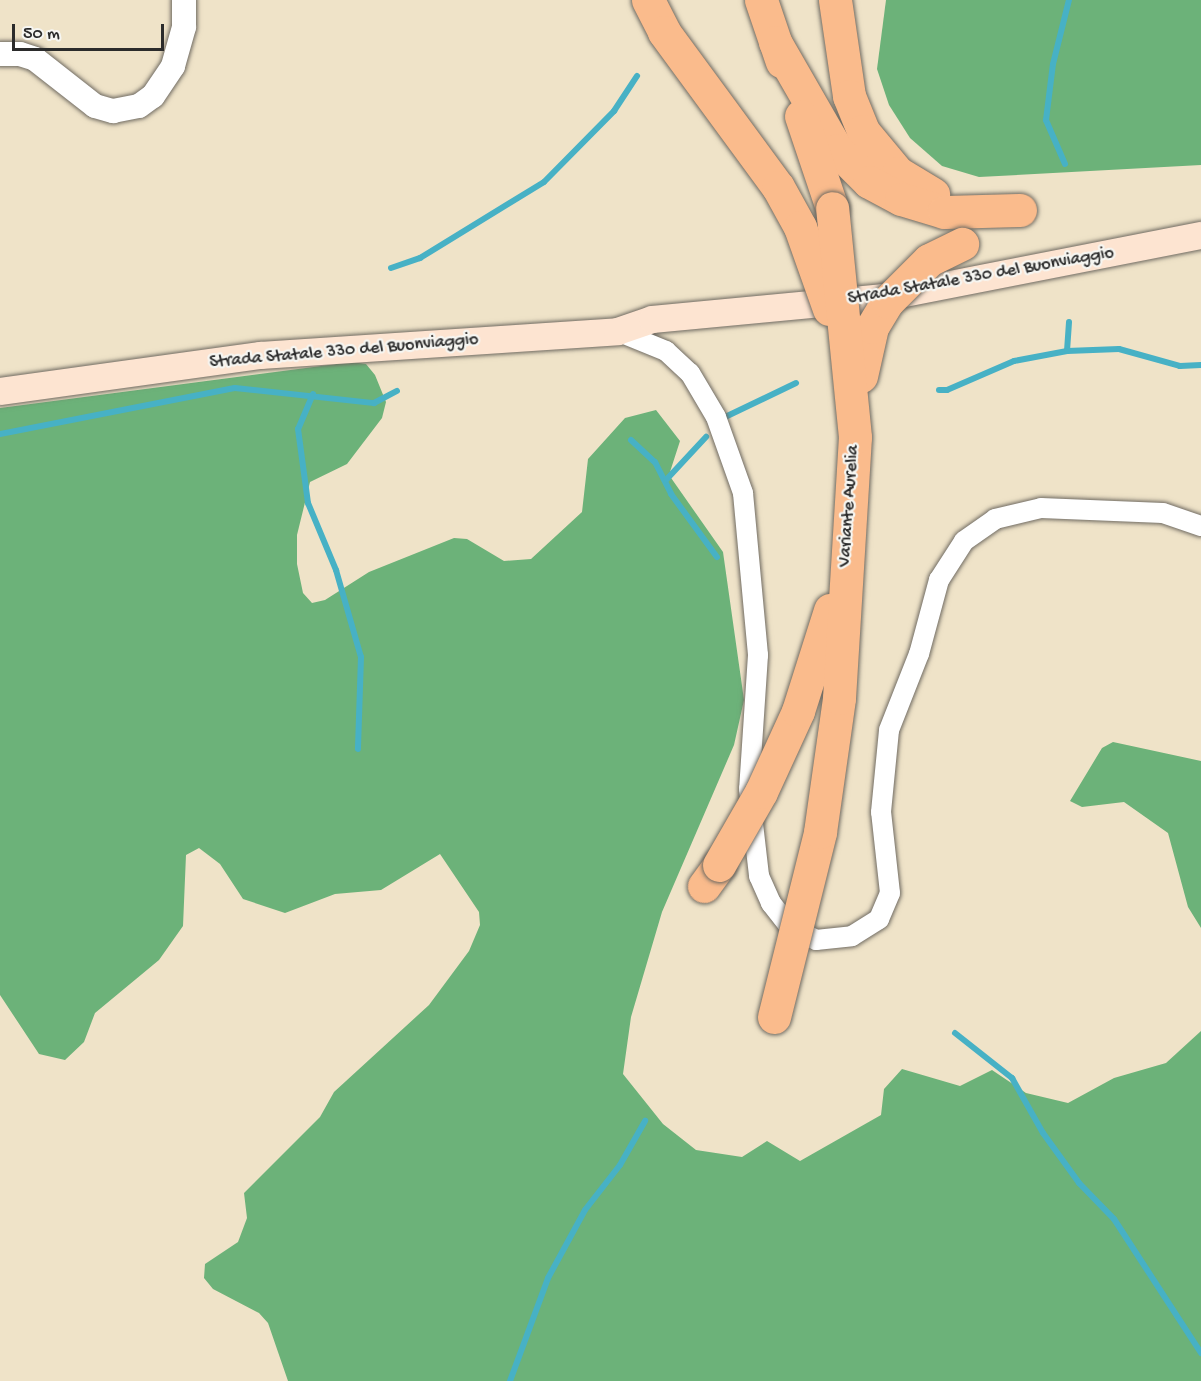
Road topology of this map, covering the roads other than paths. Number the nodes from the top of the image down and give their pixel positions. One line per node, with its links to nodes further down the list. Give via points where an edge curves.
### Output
1 (184, 0): 6 (street, via 184,27 173,66 153,96 139,106 113,111 95,106 34,60 20,54)
2 (648, 0): 11 (highway, bridge, via 664,32 778,187 800,227 829,307)
3 (760, 0): 5 (highway, Variante Aurelia)
4 (835, 0): 7 (highway, via 849,96 863,131 886,161 913,183 944,198)
5 (776, 42): 7 (highway, via 837,150 869,182 901,200 944,212); 11 (highway, Variante Aurelia, bridge, via 832,208)
6 (0, 54)
7 (1020, 210): 11 (highway, bridge, via 929,260 904,281 872,327 863,357)
8 (1201, 235): 9 (main road, Strada Statale 330 del Buonviaggio, bridge, via 884,297 652,320)
9 (617, 331): 10 (main road, Strada Statale 330 del Buonviaggio, via 260,355); 12 (street, Strada Statale 330 del Buonviaggio, via 666,351 690,373 716,417 743,493 758,655 748,789 759,876 771,903 788,925 816,940 852,936 879,919 890,893 881,812 890,730 919,654 939,580 964,541 995,519 1041,508 1163,513)
10 (5, 388)
11 (855, 437): 13 (highway, Variante Aurelia, bridge)
12 (1201, 526)
13 (848, 532): 14 (highway, bridge, via 825,633 798,711 761,792); 15 (highway, Variante Aurelia, bridge, via 839,698 820,832)
14 (712, 875)
15 (774, 1017)

